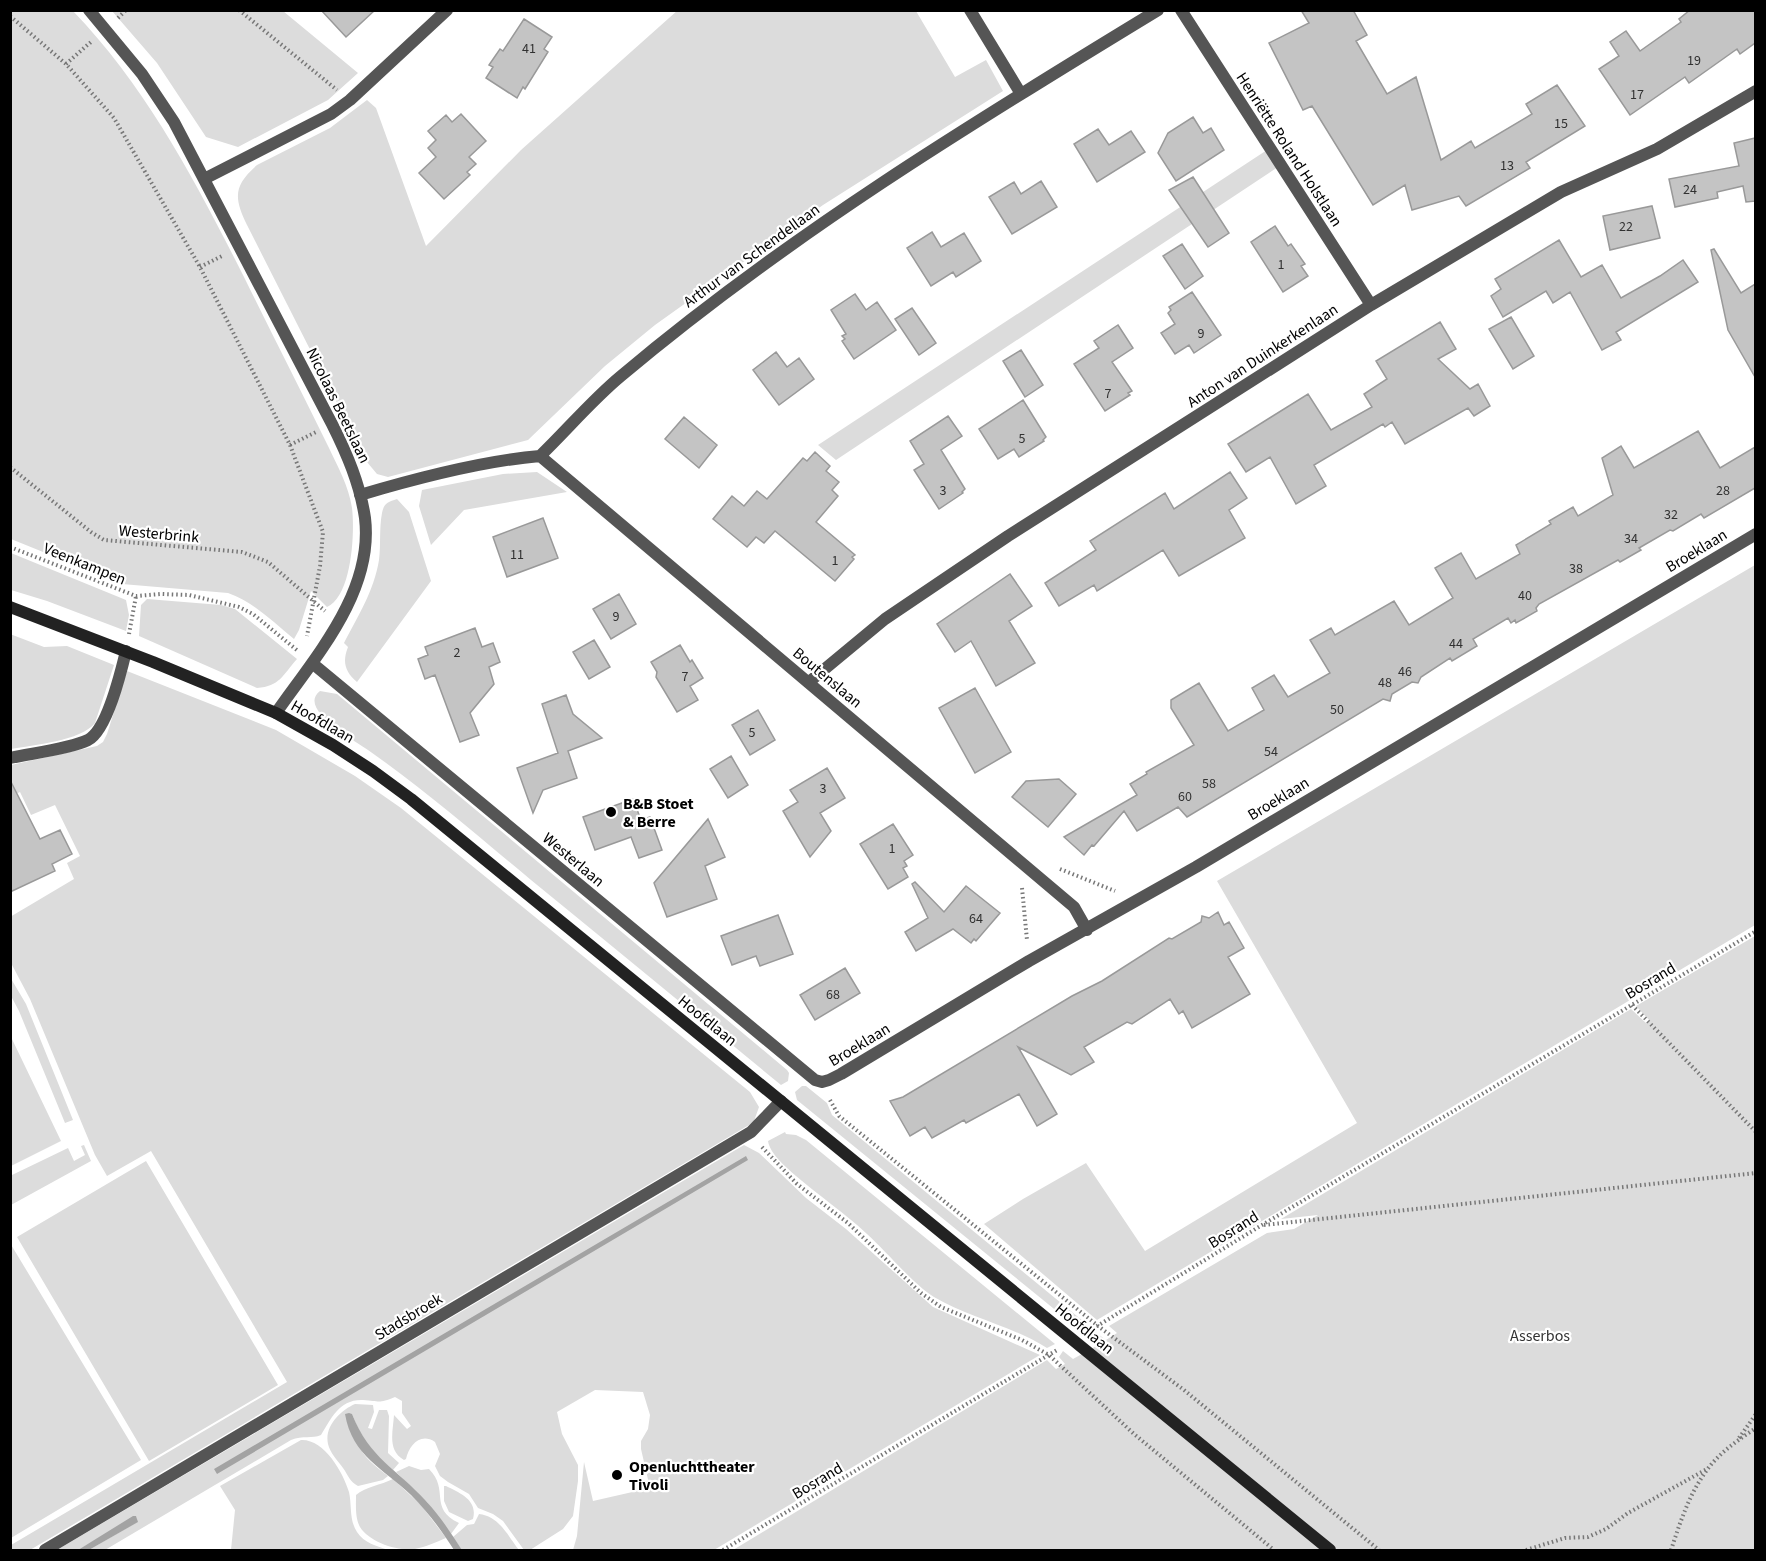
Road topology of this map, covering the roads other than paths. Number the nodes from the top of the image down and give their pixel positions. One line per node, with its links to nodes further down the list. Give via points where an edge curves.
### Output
1 (89, 10): 8 (street, Nicolaas Beetslaan, via 159,98)
2 (447, 10): 8 (street, via 331,114)
3 (970, 10): 7 (street)
4 (1158, 10): 7 (street, Arthur van Schendellaan)
5 (1181, 10): 9 (street, Henriëtte Roland Holstlaan)
6 (1755, 91): 9 (street, Anton van Duinkerkenlaan, via 1657,149 1562,192)
7 (1021, 94): 10 (street, Arthur van Schendellaan, via 881,182 740,281 619,378)
8 (206, 178): 11 (street, Nicolaas Beetslaan, via 332,424)
9 (1371, 305): 16 (street, Anton van Duinkerkenlaan, via 1008,536 885,619)
10 (540, 456): 11 (street, via 424,477); 16 (street, Boutenslaan)
11 (360, 495): 15 (street, Nicolaas Beetslaan, via 365,544 356,583 339,622)
12 (1755, 534): 19 (street, Broeklaan)
13 (10, 607): 14 (street, Hoofdlaan)
14 (126, 651): 17 (street, Hoofdlaan); 18 (street, via 116,690 94,735 73,744)
15 (312, 663): 17 (street, Nicolaas Beetslaan); 20 (street, Westerlaan)
16 (808, 682): 19 (street, Boutenslaan, via 1074,907)
17 (276, 713): 21 (street, Hoofdlaan, via 333,745 411,799)
18 (10, 758)
19 (1087, 930): 20 (street, Broeklaan, via 829,1080)
20 (814, 1080)
21 (781, 1101): 22 (street, Stadsbroek, via 751,1132); 23 (street, Hoofdlaan)
22 (45, 1551)
23 (1330, 1551)

